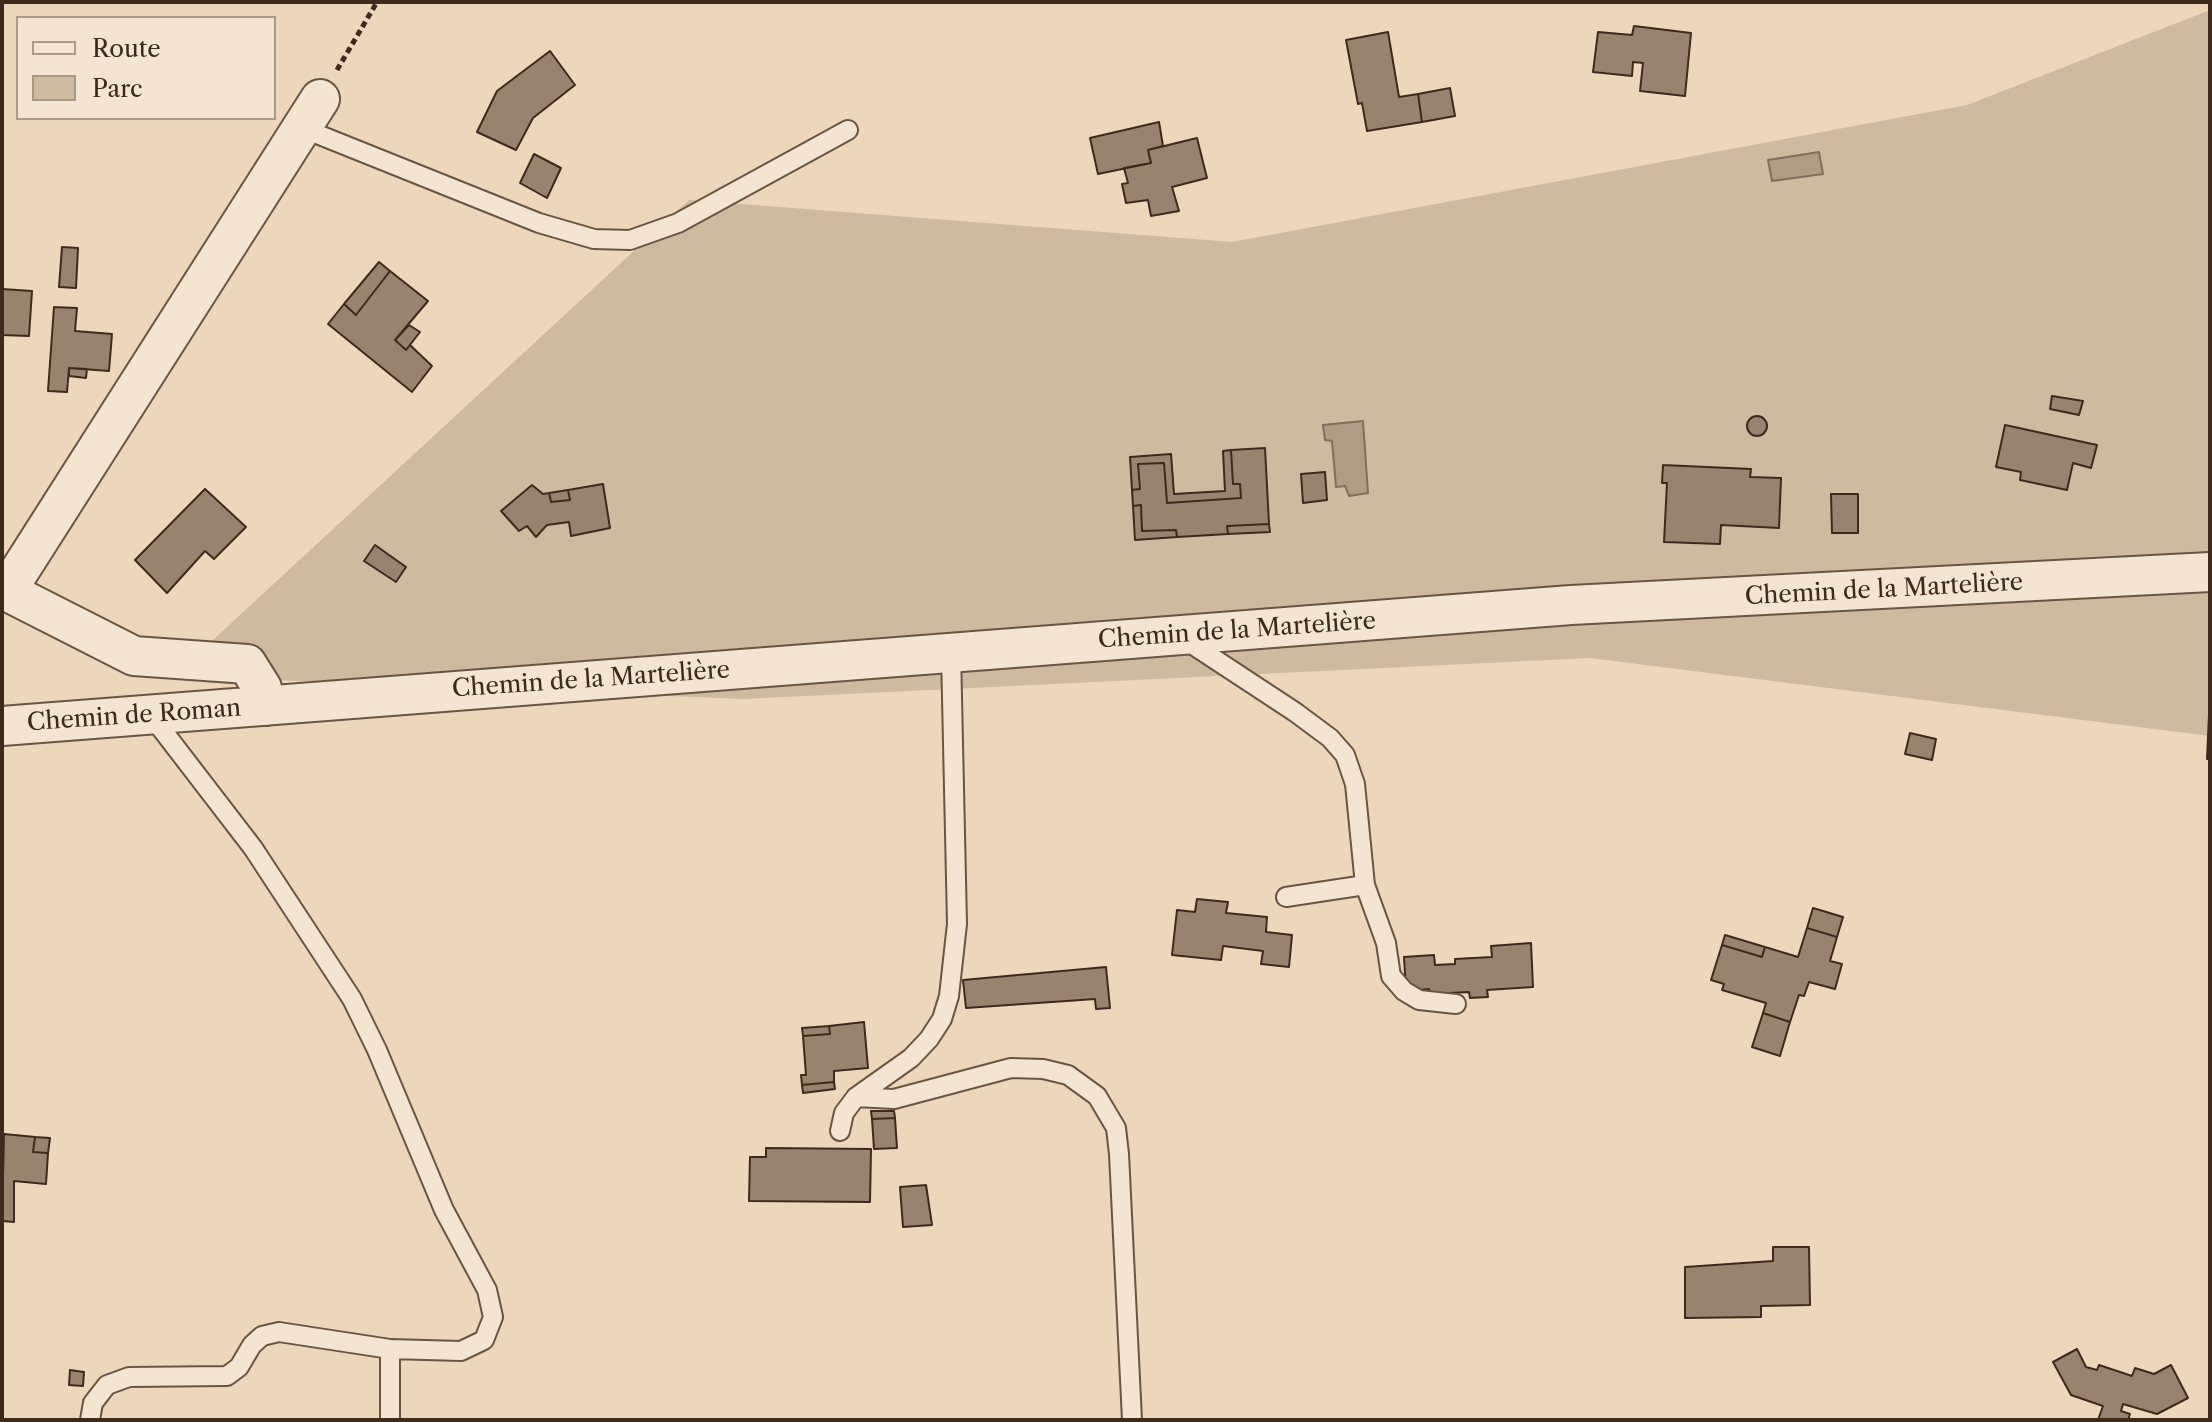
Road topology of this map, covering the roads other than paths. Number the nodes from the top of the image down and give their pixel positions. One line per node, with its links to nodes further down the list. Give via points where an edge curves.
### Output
1 (311, 113): 2 (lane, via 539,223 594,239 630,240 678,223); 4 (street)
2 (848, 130)
3 (2210, 572): 5 (street, Chemin de la Martelière, via 1571,605)
4 (5, 589): 7 (street, via 134,656 247,664)
5 (1178, 635): 6 (street, Chemin de la Martelière); 10 (lane, via 1295,712 1345,755 1355,784)
6 (951, 652): 7 (street, Chemin de la Martelière); 13 (lane, via 957,924 949,996 929,1039)
7 (264, 697): 8 (street, Chemin de Roman)
8 (150, 714): 9 (street, Chemin de Roman); 15 (lane, via 253,848 352,999 444,1210 487,1290 493,1317 484,1340 461,1351)
9 (2, 726)
10 (1365, 885): 11 (lane); 12 (lane, via 1386,943 1391,976 1419,1000)
11 (1286, 897)
12 (1456, 1004)
13 (856, 1097): 14 (lane, via 844,1113); 18 (lane, via 894,1099 1011,1068 1068,1075 1097,1096 1116,1128 1119,1154)
14 (840, 1131)
15 (390, 1349): 16 (lane, via 279,1332 262,1336 227,1376 129,1377 107,1385 93,1403); 17 (lane)
16 (90, 1420)
17 (390, 1420)
18 (1132, 1420)

